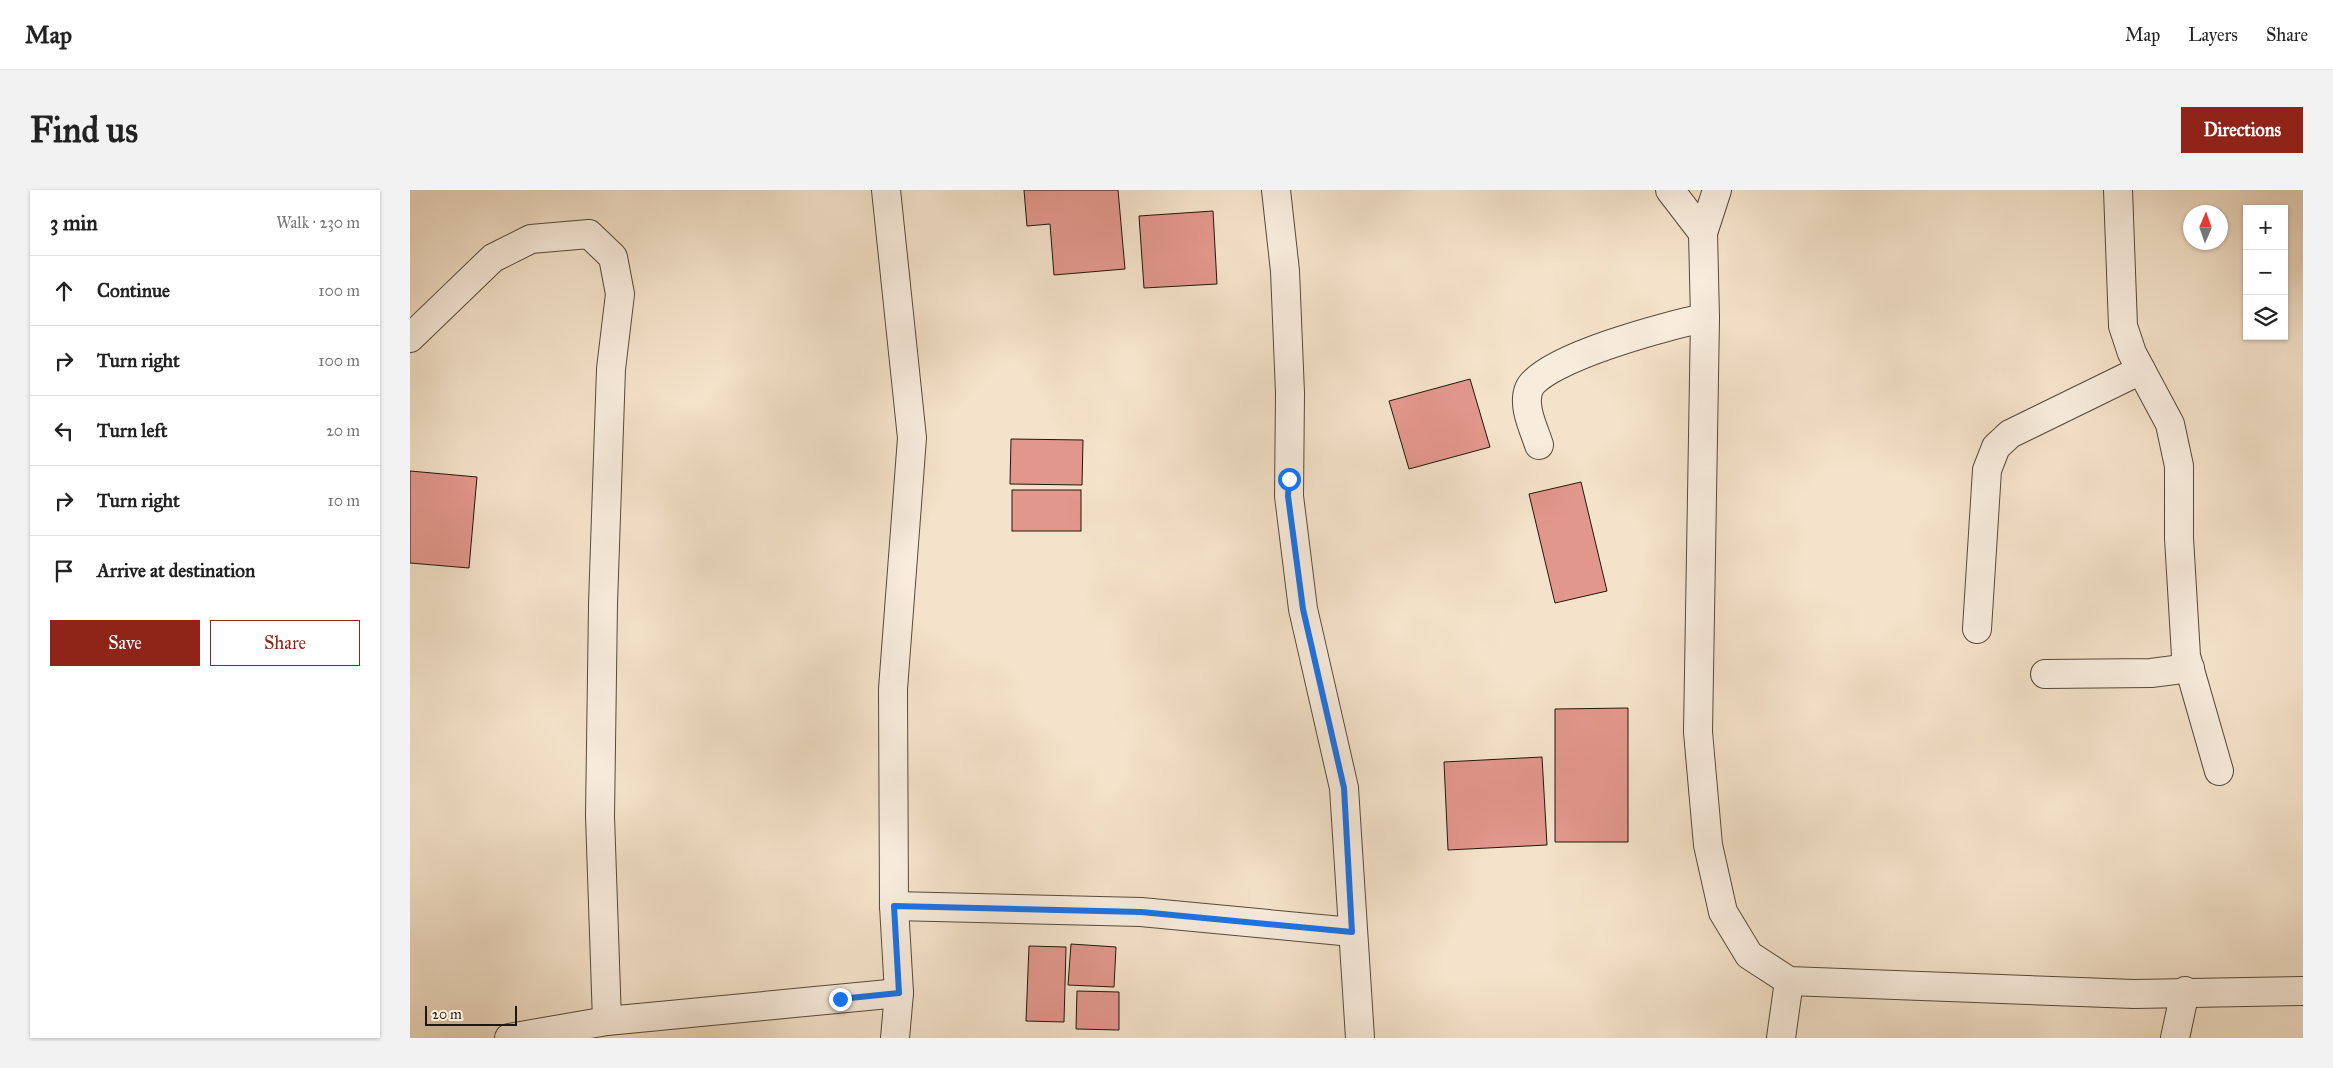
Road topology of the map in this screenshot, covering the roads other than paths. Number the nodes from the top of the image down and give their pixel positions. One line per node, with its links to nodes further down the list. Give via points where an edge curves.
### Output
1 (886, 190): 15 (street, via 912,438 893,688)
2 (1276, 190): 16 (street, via 1285,271 1290,393 1288,496 1303,609 1344,788)
3 (1670, 190): 6 (street)
4 (1717, 190): 6 (street)
5 (2118, 190): 9 (street, via 2123,326)
6 (1703, 233): 7 (street)
7 (1704, 318): 10 (street, via 1673,324 1599,348 1543,374 1532,383 1527,404); 17 (street, via 1698,732 1708,845 1723,912 1749,955)
8 (410, 338): 21 (street, via 492,258 530,239 590,234 613,257 620,294 610,379 602,604 600,816)
9 (2141, 370): 11 (street, via 2010,434 1996,447 1987,470); 12 (street, via 2170,424 2179,466 2179,538 2186,656)
10 (1539, 445)
11 (1977, 630)
12 (2190, 668): 13 (street, via 2150,673); 14 (street)
13 (2045, 674)
14 (2219, 770)
15 (894, 906): 16 (street, via 1141,912); 20 (street)
16 (1352, 932): 24 (street)
17 (1789, 982): 18 (street, via 2134,994); 25 (street)
18 (2185, 991): 19 (street); 26 (street)
19 (2303, 991)
20 (899, 993): 21 (street); 23 (street)
21 (607, 1021): 22 (street)
22 (509, 1038)
23 (895, 1038)
24 (1360, 1038)
25 (1781, 1038)
26 (2175, 1038)

